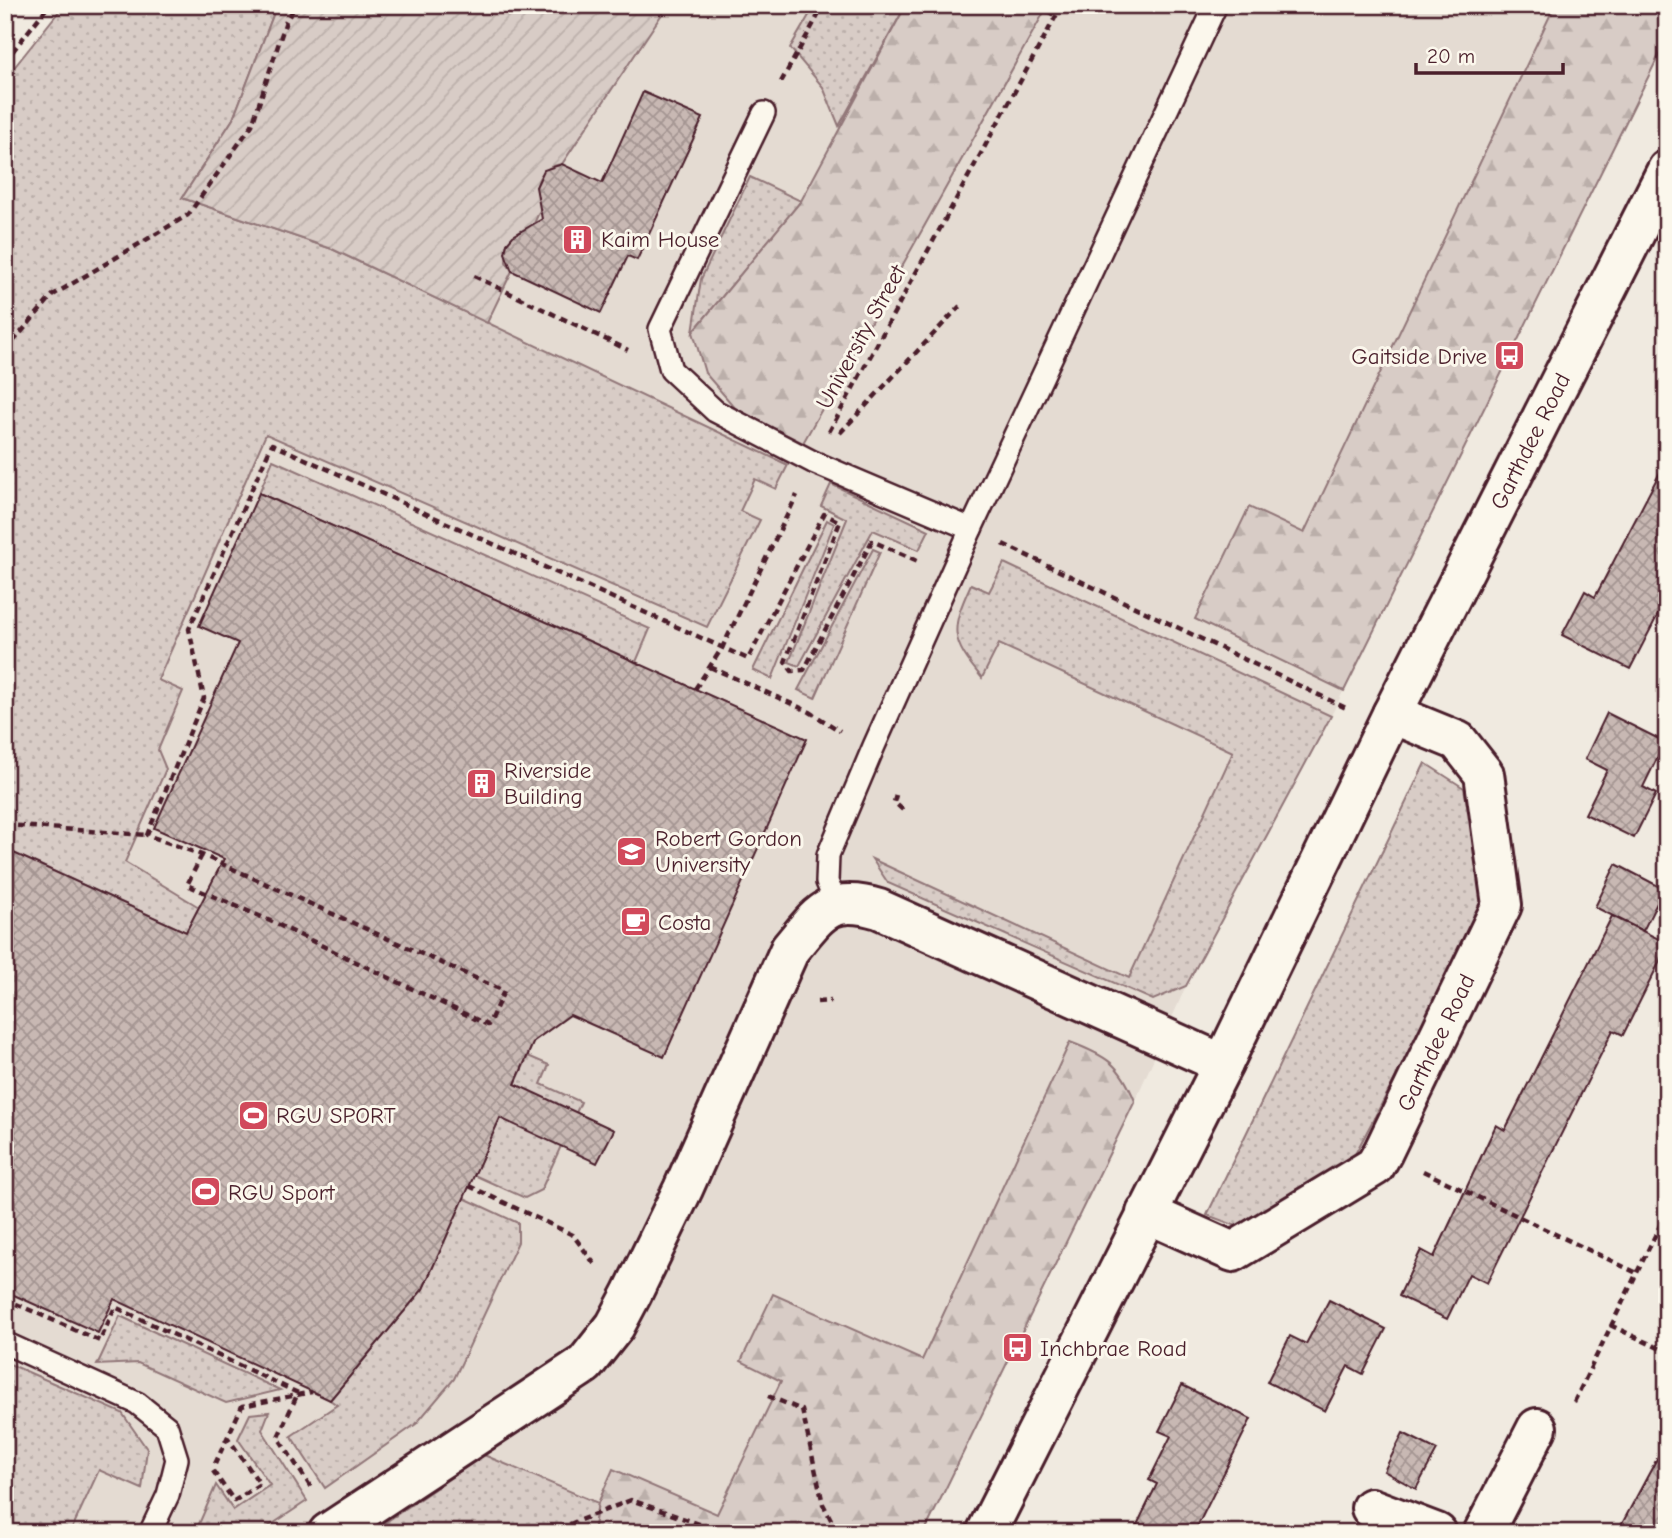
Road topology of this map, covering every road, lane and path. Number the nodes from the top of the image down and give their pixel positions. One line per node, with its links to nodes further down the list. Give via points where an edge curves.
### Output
1 (49, 5): 8 (path)
2 (296, 5): 13 (path, via 286,21 252,125 188,215 53,295)
3 (824, 5): 9 (path)
4 (1037, 5): 7 (path)
5 (1062, 5): 7 (path, University Street)
6 (1216, 5): 16 (lane)
7 (1056, 16): 15 (path, University Street)
8 (5, 61)
9 (764, 113): 14 (lane, via 660,329)
10 (1667, 170): 21 (street, Garthdee Road)
11 (474, 276): 14 (path)
12 (960, 306): 15 (path)
13 (5, 351)
14 (671, 370): 15 (lane, via 715,411)
15 (813, 462): 16 (lane); 18 (path, University Street)
16 (971, 529): 21 (path, via 1344,708); 26 (lane, via 828,855 827,881)
17 (924, 564): 18 (path, via 872,541 804,670 792,671 785,662 840,522 824,514 748,659)
18 (722, 648): 19 (path, University Street); 24 (path, via 272,444 188,629 204,698)
19 (710, 667): 20 (path, University Street); 22 (path, via 810,712)
20 (695, 689)
21 (1391, 714): 27 (street, Garthdee Road); 28 (street, Garthdee Road, via 1458,741 1484,774 1503,905)
22 (840, 731)
23 (5, 825): 24 (path)
24 (146, 835): 25 (path)
25 (202, 855): 25 (path, via 504,991 488,1025 187,885)
26 (836, 903): 27 (street, via 857,902 879,909); 46 (street, via 790,949 632,1294 615,1326 585,1364)
27 (1223, 1064): 31 (street, Garthdee Road)
28 (1383, 1152): 31 (street, Garthdee Road, via 1375,1166 1233,1252); 32 (path)
29 (469, 1186): 33 (path, via 573,1235)
30 (1667, 1211): 32 (path)
31 (1146, 1213): 50 (street, Garthdee Road)
32 (1636, 1273): 35 (path)
33 (602, 1274)
34 (5, 1299): 39 (path, via 100,1341 115,1307)
35 (1610, 1325): 37 (path); 41 (path, via 1558,1437)
36 (5, 1343): 45 (lane, via 137,1403 167,1427 177,1460 168,1495)
37 (1667, 1352)
38 (312, 1392): 39 (path)
39 (298, 1393): 42 (path, via 242,1406); 43 (path, via 278,1437)
40 (768, 1396): 49 (path, via 802,1410 823,1504)
41 (1537, 1428): 52 (street)
42 (228, 1437): 42 (path, via 260,1484 234,1501 212,1470)
43 (313, 1491)
44 (1371, 1508): 51 (street)
45 (150, 1533)
46 (328, 1533)
47 (547, 1533): 48 (path, via 631,1500)
48 (725, 1533)
49 (838, 1533)
50 (986, 1533)
51 (1437, 1533)
52 (1483, 1533)

